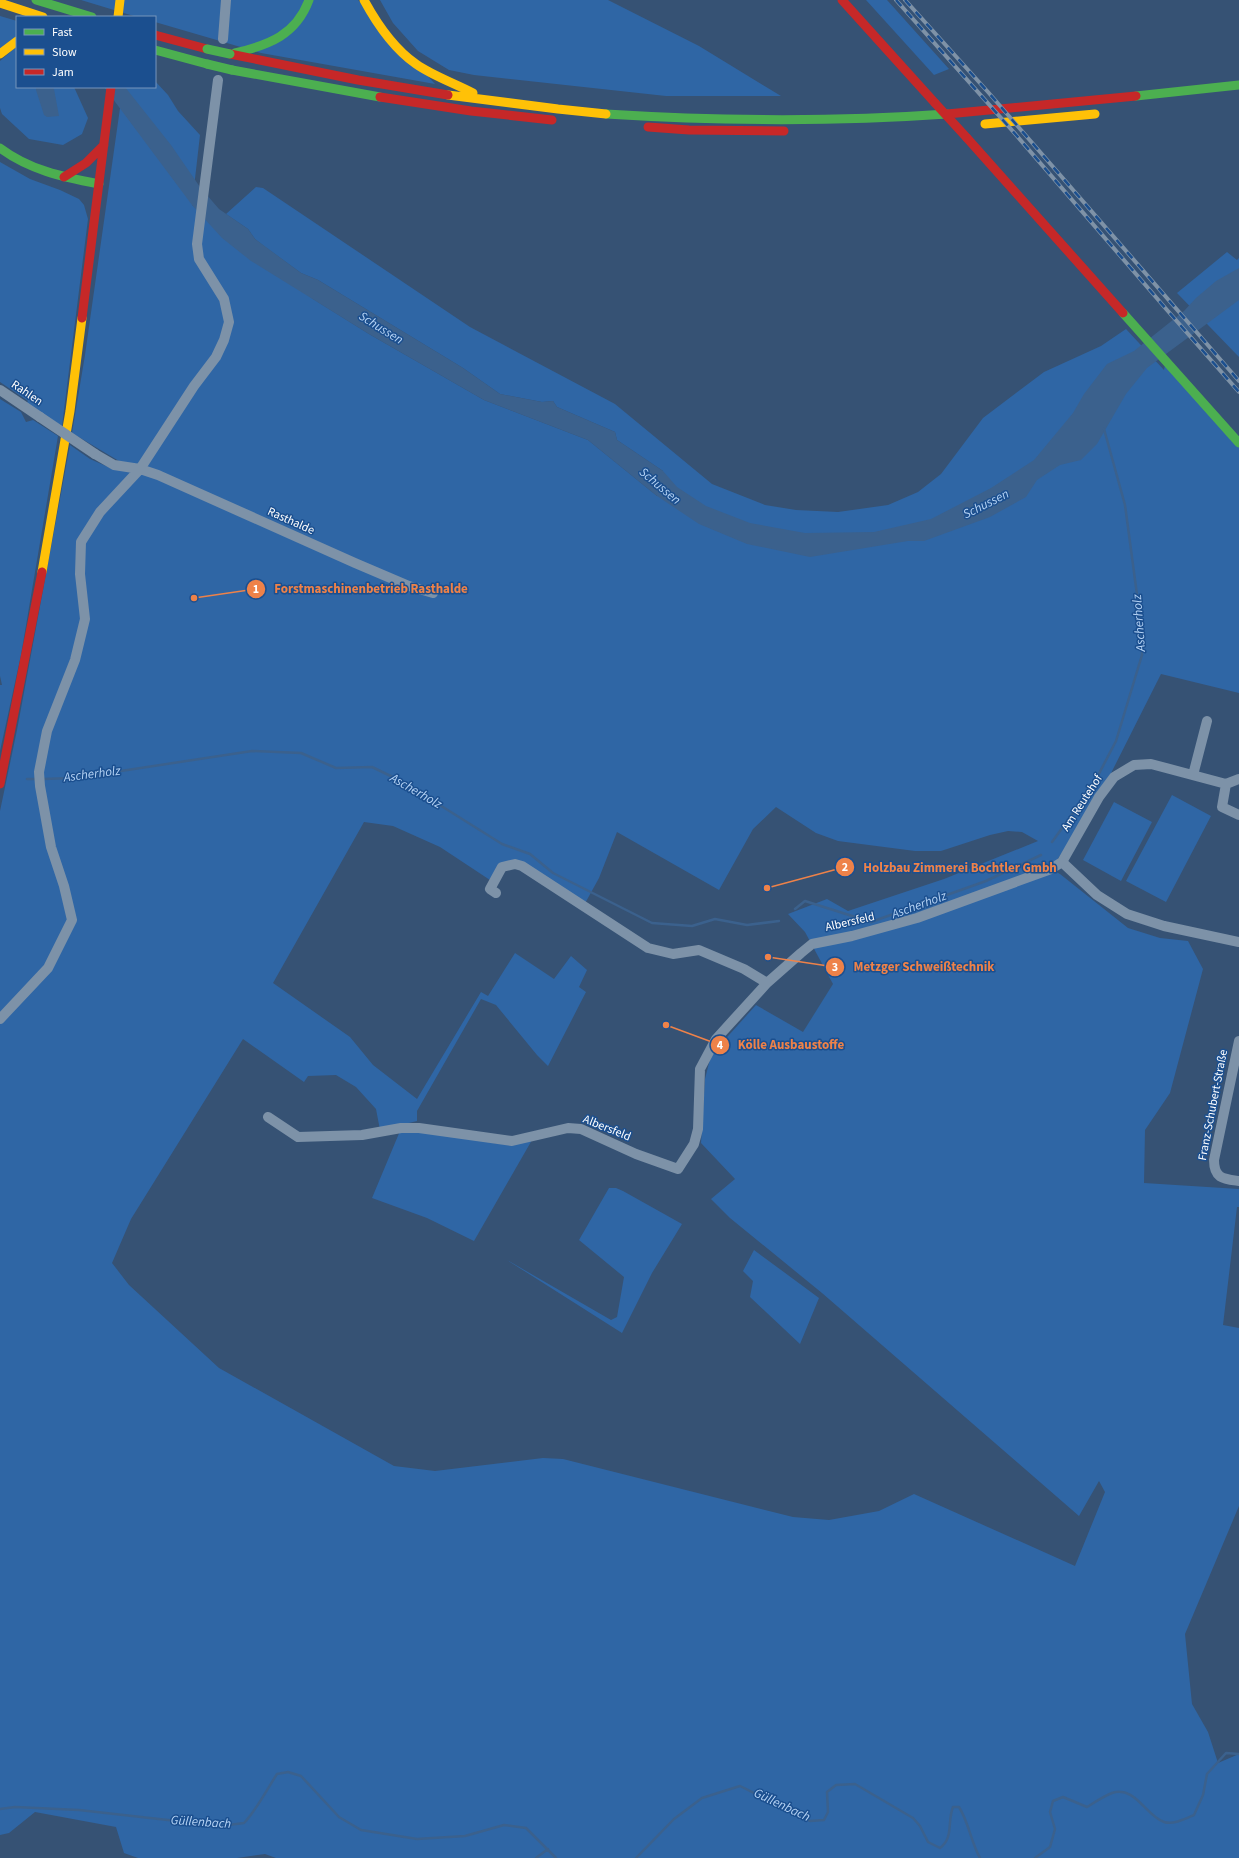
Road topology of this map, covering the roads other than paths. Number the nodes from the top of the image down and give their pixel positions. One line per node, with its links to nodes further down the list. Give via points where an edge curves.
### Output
1 (36, 0): 9 (main road)
2 (120, 0): 10 (main road)
3 (226, 0): 12 (street)
4 (309, 0): 16 (main road, via 296,25 283,37 253,49)
5 (364, 0): 20 (main road, via 384,33 407,56 425,70)
6 (842, 0): 31 (main road, bridge)
7 (0, 3): 8 (main road)
8 (39, 16)
9 (89, 16)
10 (118, 16)
11 (156, 36): 16 (main road, bridge)
12 (223, 40)
13 (16, 42): 15 (main road)
14 (156, 50): 22 (main road, bridge, via 232,70 324,88 413,103)
15 (0, 54)
16 (230, 54): 20 (main road, via 328,75)
17 (218, 80): 33 (street, via 198,237 199,259 224,299 229,322 216,357)
18 (1239, 85): 20 (main road, via 985,112 807,119 581,112 486,100)
19 (111, 88): 26 (main road)
20 (469, 94)
21 (1105, 112): 23 (main road)
22 (562, 121)
23 (946, 126)
24 (637, 127): 25 (main road)
25 (794, 131)
26 (104, 145): 28 (main road, via 92,160); 29 (main road)
27 (0, 148): 28 (main road, via 26,164)
28 (64, 177): 29 (main road)
29 (99, 184): 38 (main road, via 71,403 53,515)
30 (0, 390): 32 (street, Rahlen, bridge)
31 (1239, 443)
32 (94, 454): 33 (street, Rasthalde, via 114,465)
33 (140, 469): 34 (street, Rasthalde, via 409,586); 45 (street, via 100,512 81,542 80,574 85,619 75,660 47,731 39,772 51,848 72,920 48,968)
34 (433, 593)
35 (1206, 721): 36 (street)
36 (1192, 775): 39 (street, Am Reutehof); 41 (street, Am Reutehof, via 1151,764 1134,765 1114,777 1099,797)
37 (1239, 779): 39 (street)
38 (0, 784)
39 (1226, 784): 40 (street, via 1222,807)
40 (1239, 815)
41 (1062, 862): 43 (street, via 1097,895 1127,914 1164,926); 44 (street, Albersfeld, via 1051,869 917,918 812,944)
42 (496, 893): 44 (street, via 490,889 502,867 515,864 522,866 648,948 673,954 698,950 744,969)
43 (1239, 942)
44 (767, 983): 47 (street, Albersfeld, via 716,1039 700,1069 698,1129 694,1144 678,1169 636,1154 581,1129 568,1128 512,1141 420,1128 401,1128 362,1135 298,1137)
45 (0, 1019)
46 (1239, 1042): 48 (street, Franz-Schubert-Straße, via 1214,1160 1216,1173 1224,1179)
47 (268, 1117)
48 (1239, 1181)

